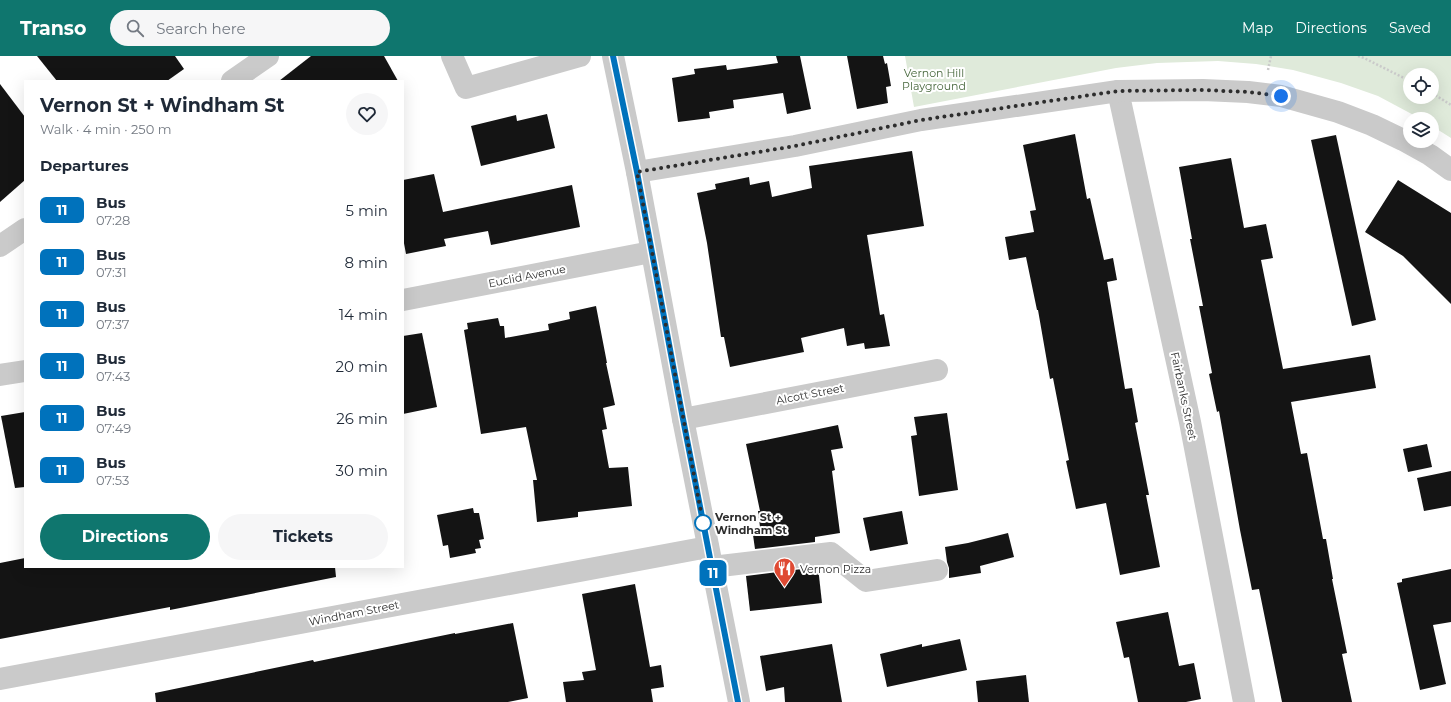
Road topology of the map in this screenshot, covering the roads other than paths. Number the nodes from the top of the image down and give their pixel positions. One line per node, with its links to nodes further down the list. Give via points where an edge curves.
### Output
1 (268, 56): 5 (street)
2 (452, 56): 3 (street, via 466,88)
3 (580, 56)
4 (613, 56): 8 (street)
5 (233, 80)
6 (1118, 91): 7 (street, via 1203,90 1281,96 1338,112 1372,125 1423,151); 8 (street, via 921,120 795,146); 21 (street, Fairbanks Street, via 1190,422)
7 (1451, 170)
8 (637, 172): 11 (street)
9 (24, 230): 10 (street)
10 (0, 246)
11 (651, 252): 12 (street, Euclid Avenue); 16 (street)
12 (404, 300)
13 (937, 370): 16 (street, Alcott Street)
14 (24, 371): 15 (street)
15 (0, 375)
16 (683, 419): 17 (street)
17 (710, 557): 18 (street, Windham Street, via 831,553 866,581); 19 (street, Windham Street); 20 (street)
18 (937, 570)
19 (0, 679)
20 (738, 702)
21 (1244, 702)

